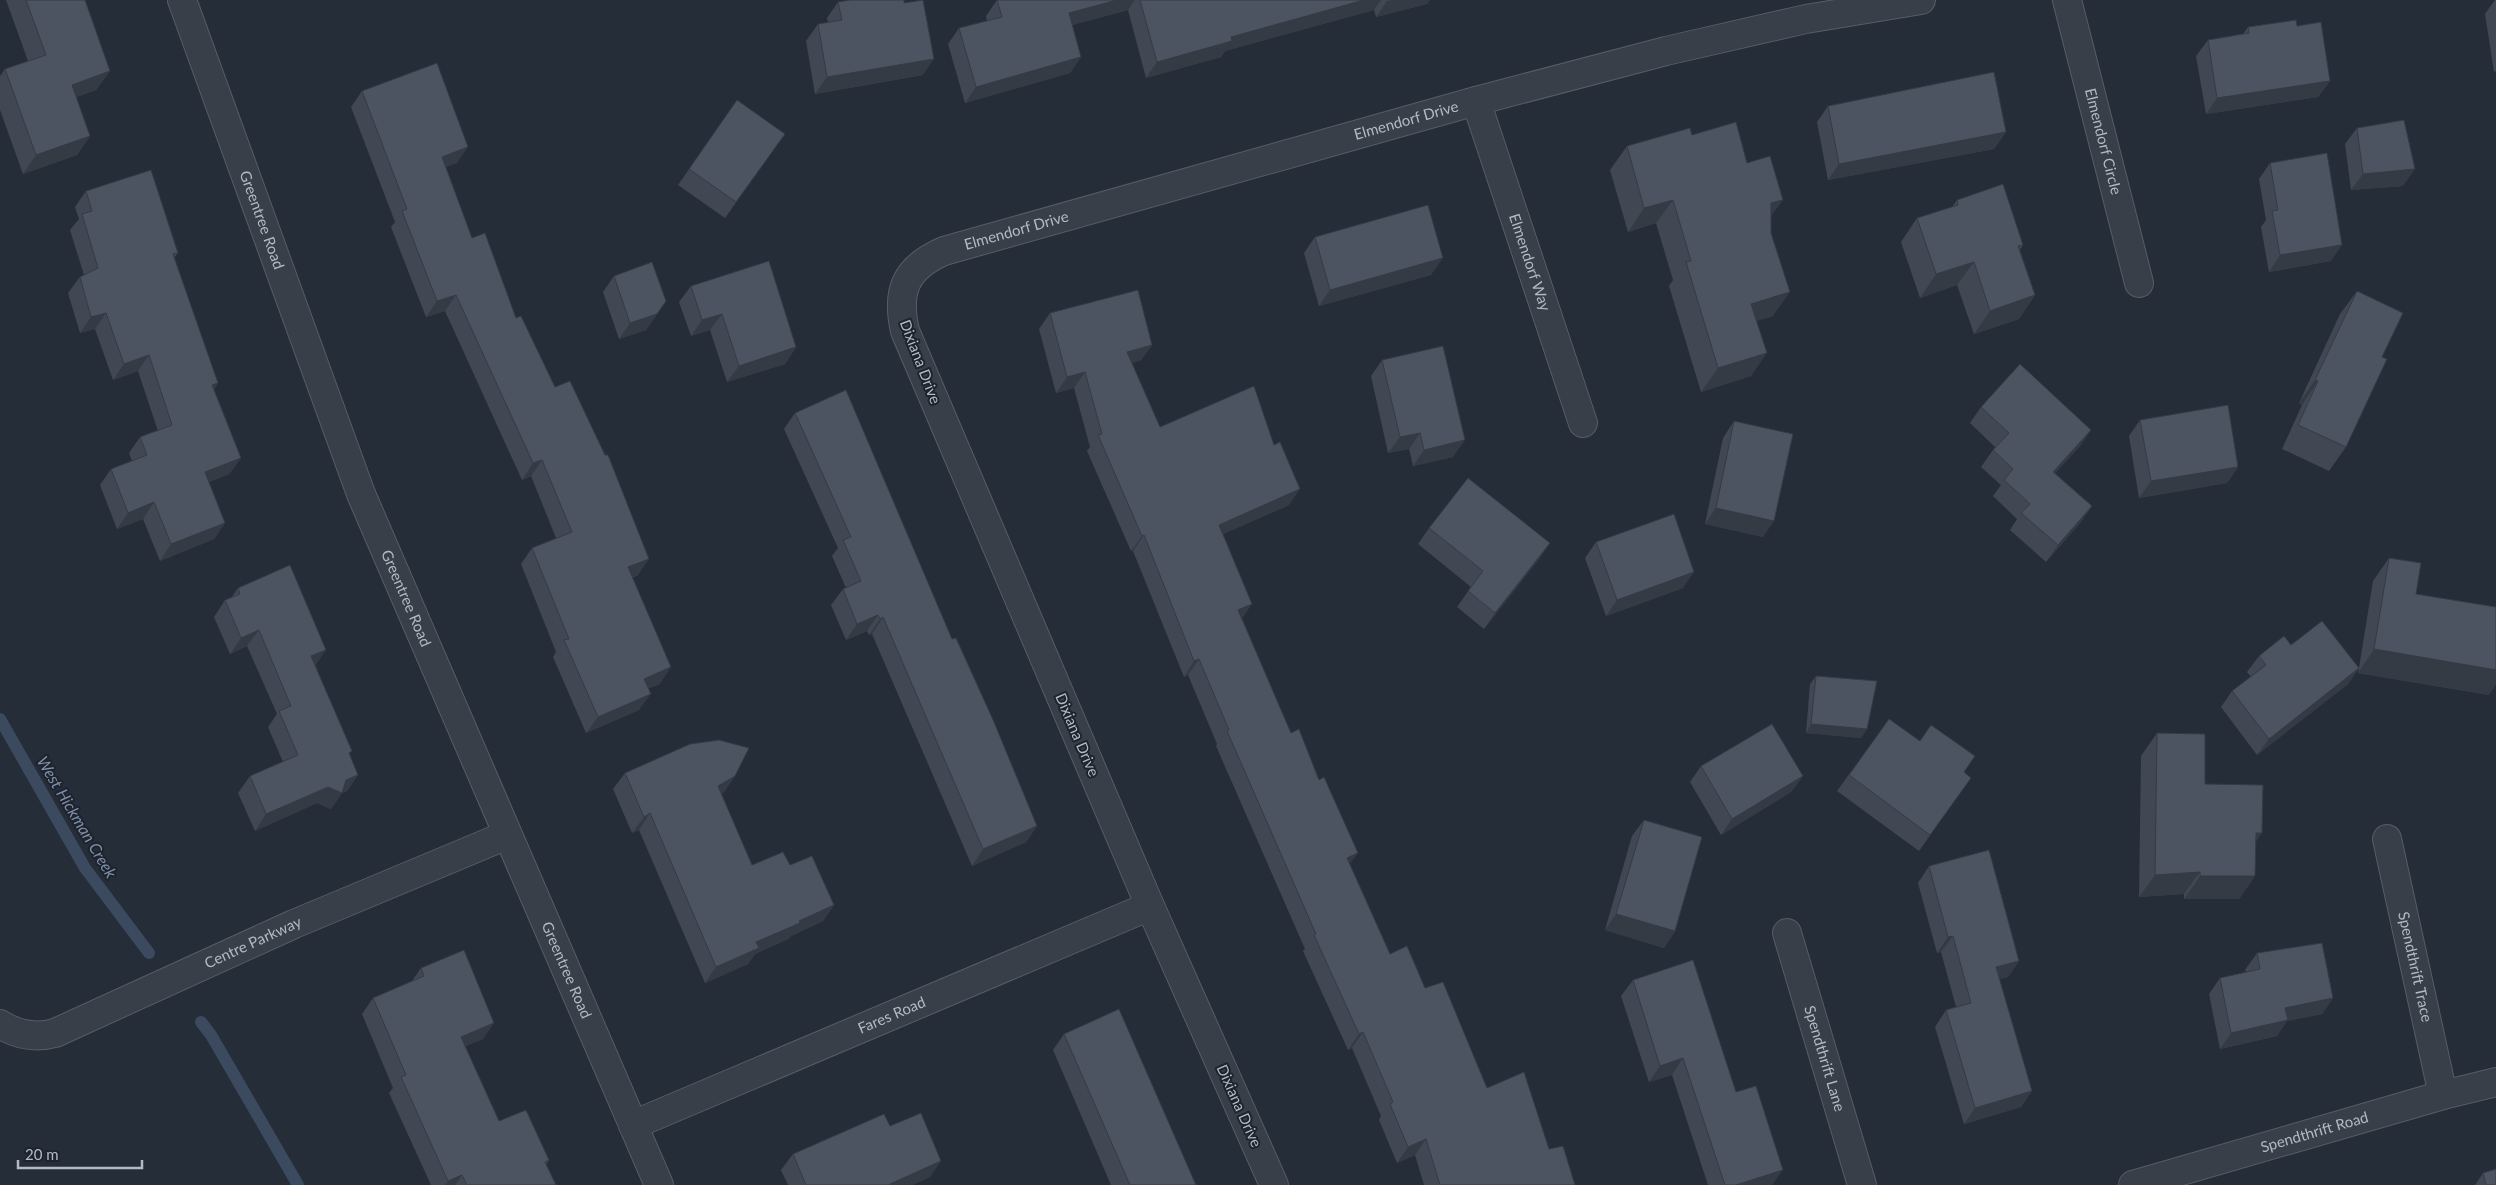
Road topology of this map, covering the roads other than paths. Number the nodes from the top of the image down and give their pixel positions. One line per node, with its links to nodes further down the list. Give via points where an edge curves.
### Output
1 (182, 0): 8 (street, Greentree Road, via 362,494)
2 (1920, 0): 4 (street, Elmendorf Drive, via 1666,51)
3 (2066, 0): 6 (street, Elmendorf Circle)
4 (1476, 102): 5 (street, Elmendorf Drive, via 944,251 924,260); 7 (street, Elmendorf Way)
5 (906, 280): 10 (street, Dixiana Drive, via 900,309 905,331)
6 (2139, 283)
7 (1583, 423)
8 (507, 835): 12 (street, Centre Parkway, via 294,924 56,1033 35,1036); 15 (street, Greentree Road)
9 (2387, 840): 14 (street, Spendthrift Trace)
10 (1150, 906): 15 (street, Fares Road); 17 (street, Dixiana Drive)
11 (1787, 933): 18 (street, Spendthrift Lane)
12 (2, 1029)
13 (2496, 1082): 14 (street, Spendthrift Road)
14 (2442, 1095): 19 (street, Spendthrift Road)
15 (633, 1125): 16 (street, Greentree Road)
16 (659, 1185)
17 (1274, 1185)
18 (1862, 1185)
19 (2133, 1185)

